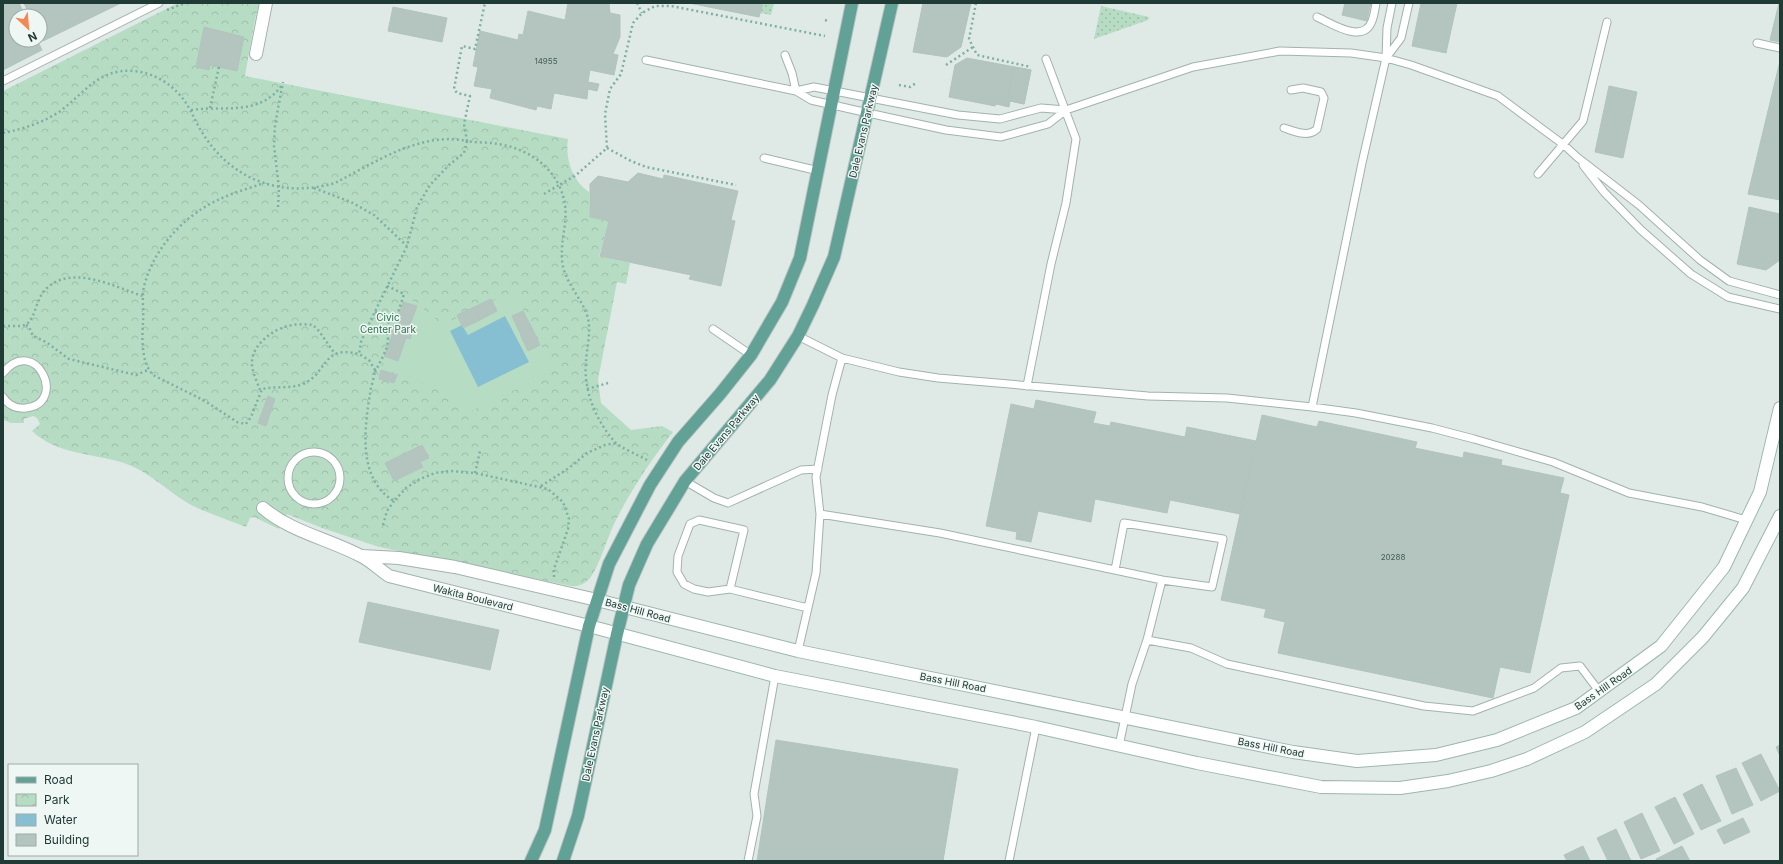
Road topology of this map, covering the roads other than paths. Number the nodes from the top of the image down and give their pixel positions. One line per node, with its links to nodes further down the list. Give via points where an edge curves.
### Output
1 (159, 3): 17 (lane)
2 (266, 3): 12 (main road)
3 (852, 3): 20 (main road)
4 (892, 3): 21 (main road, Dale Evans Parkway)
5 (1376, 3): 8 (lane, via 1372,22 1361,32 1352,32)
6 (1392, 3): 14 (lane, via 1387,28)
7 (1409, 3): 14 (lane, via 1401,38)
8 (1317, 17)
9 (1607, 22): 26 (lane, via 1583,121)
10 (1757, 44): 11 (lane)
11 (1780, 48)
12 (256, 54)
13 (785, 55): 19 (lane)
14 (1386, 58): 23 (lane, via 1351,53 1280,51 1193,67); 26 (lane, via 1498,96); 40 (lane)
15 (1046, 59): 23 (lane)
16 (646, 60): 19 (lane)
17 (3, 81)
18 (1291, 90): 25 (lane, via 1303,88 1321,92 1324,98 1317,129 1314,132 1305,134)
19 (796, 91): 20 (lane, via 814,87); 22 (lane, via 811,100)
20 (834, 92): 21 (lane); 22 (main road)
21 (871, 99): 23 (lane, via 958,115 1000,119 1041,108); 24 (main road, Dale Evans Parkway)
22 (831, 104): 24 (lane); 29 (main road)
23 (1066, 110): 24 (lane, via 1048,124 1001,137 946,130); 38 (lane, via 1076,139 1066,203)
24 (868, 113): 34 (main road, Dale Evans Parkway, via 834,257)
25 (1284, 128)
26 (1564, 145): 27 (lane); 30 (lane)
27 (1577, 157): 31 (lane, via 1639,205 1700,260 1729,281); 32 (lane, via 1604,192 1641,230 1691,274 1728,297)
28 (764, 158): 29 (lane)
29 (819, 171): 35 (main road, via 800,258 782,302)
30 (1538, 174)
31 (1780, 295)
32 (1780, 309)
33 (713, 328): 35 (lane)
34 (798, 336): 36 (lane); 43 (main road, Dale Evans Parkway, via 770,380)
35 (751, 355): 53 (main road, via 678,442 650,485 609,564)
36 (842, 358): 38 (lane, via 899,372 938,378); 42 (lane)
37 (3, 373): 39 (lane, via 15,363 30,362 43,371 47,386 41,401 28,408 12,406)
38 (1027, 386): 40 (lane, via 1148,396 1234,398)
39 (3, 397)
40 (1312, 407): 48 (lane, via 1432,428 1553,462 1629,493 1702,507)
41 (1780, 408): 48 (main road, Bass Hill Road, via 1760,492)
42 (818, 469): 43 (lane, via 801,470 728,503); 46 (lane, via 816,477)
43 (685, 481): 54 (main road, Dale Evans Parkway, via 646,544 629,585)
44 (298, 499): 44 (lane, via 315,504 330,499 336,493 341,477 336,462 330,456 312,451 296,459 288,475 288,484)
45 (263, 508): 49 (main road, Wakita Boulevard, via 273,517)
46 (820, 514): 50 (lane, via 940,533); 55 (lane, via 816,573)
47 (1780, 516): 64 (main road, via 1743,588 1703,637 1656,684 1585,732 1527,759 1448,781 1400,788 1321,787)
48 (1746, 520): 61 (main road, Bass Hill Road, via 1724,567 1661,646)
49 (362, 556): 53 (main road, Wakita Boulevard, via 400,558 455,567); 56 (main road, Wakita Boulevard, via 388,576)
50 (1115, 570): 51 (lane); 51 (lane, via 1124,523 1223,539 1212,587)
51 (1162, 580): 58 (lane)
52 (730, 589): 52 (lane, via 708,592 684,584 677,572 678,556 690,524 699,520 744,530); 55 (lane)
53 (597, 600): 54 (main road, Bass Hill Road); 56 (main road)
54 (624, 606): 57 (main road, Dale Evans Parkway); 59 (main road, Bass Hill Road)
55 (808, 608): 59 (lane)
56 (589, 626): 57 (main road); 65 (main road, via 545,830)
57 (617, 634): 60 (main road); 66 (main road, Dale Evans Parkway, via 578,816)
58 (1147, 640): 61 (lane, via 1191,648 1227,664 1424,706 1473,711 1534,688 1561,668 1574,666 1580,666); 62 (lane, via 1132,684)
59 (798, 651): 62 (main road, Bass Hill Road)
60 (775, 676): 63 (main road); 67 (lane, via 754,794 757,816)
61 (1599, 691): 62 (main road, Bass Hill Road, via 1576,708 1497,740 1436,755 1358,761 1293,752)
62 (1125, 717): 64 (lane)
63 (1036, 727): 64 (main road); 68 (lane)
64 (1119, 746)
65 (531, 861)
66 (563, 861)
67 (748, 861)
68 (1009, 861)

